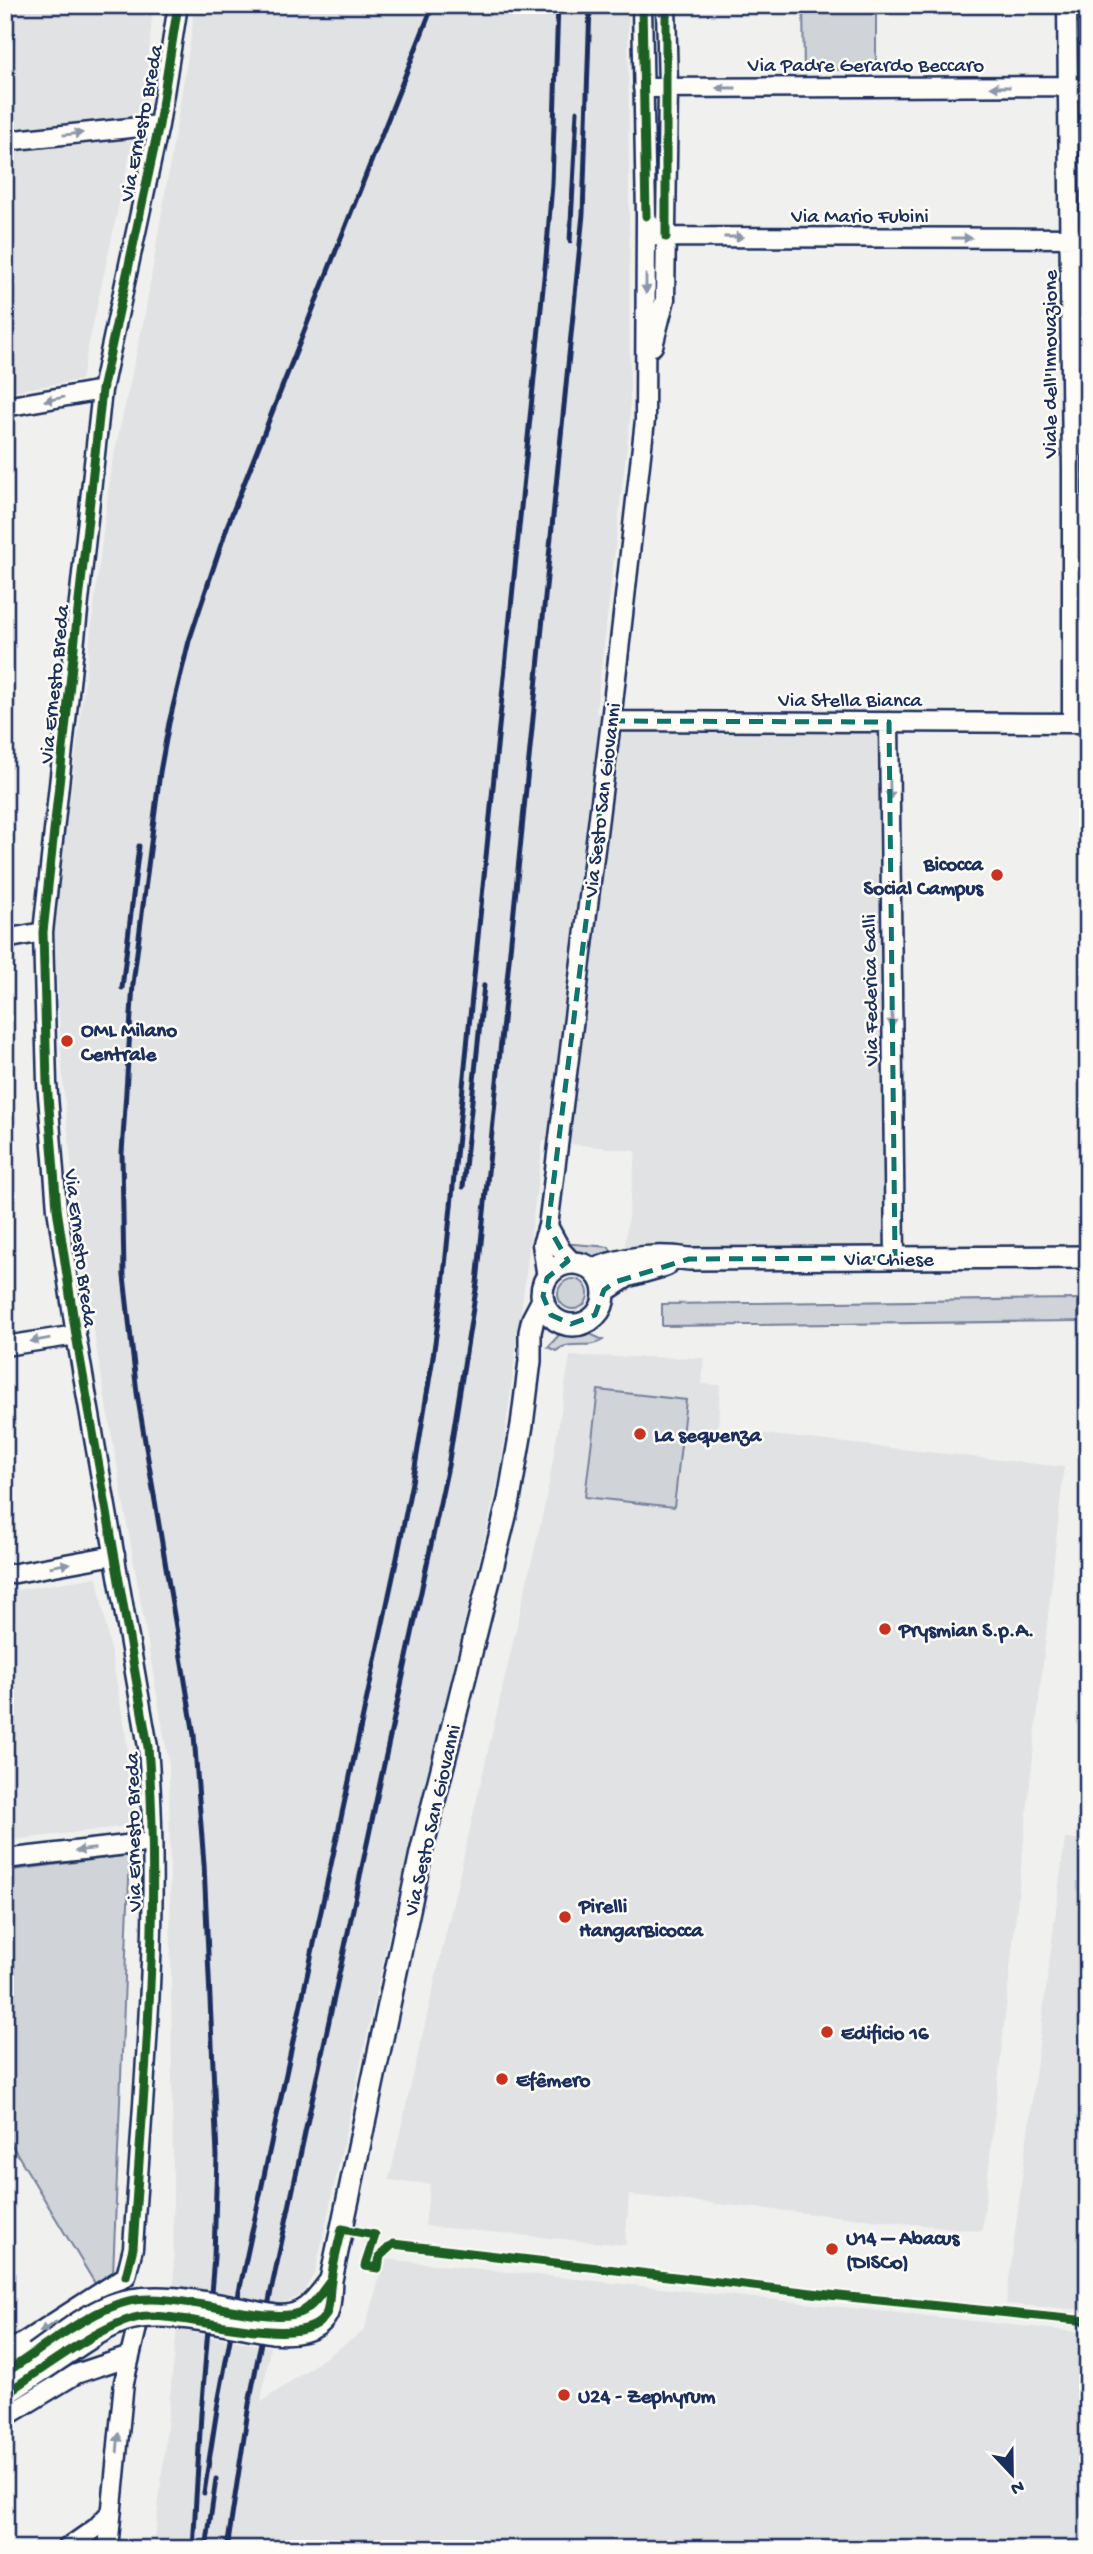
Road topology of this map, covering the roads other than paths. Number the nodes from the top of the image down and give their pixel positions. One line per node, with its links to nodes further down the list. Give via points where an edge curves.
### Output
1 (178, 5): 11 (street, Via Ernesto Breda)
2 (642, 5): 8 (street, Via Sesto San Giovanni)
3 (667, 5): 9 (street, Via Sesto San Giovanni)
4 (1067, 5): 7 (street, Viale dell'Innovazione)
5 (1087, 5): 6 (street)
6 (1088, 48)
7 (1068, 86): 9 (street, Via Padre Gerardo Beccaro, one-way to 9); 10 (street, Via Padre Gerardo Beccaro); 15 (street, Viale dell'Innovazione)
8 (643, 88): 9 (street, Via Padre Gerardo Beccaro); 13 (street, Via Sesto San Giovanni)
9 (668, 88): 14 (street, Via Sesto San Giovanni)
10 (1088, 93)
11 (159, 125): 12 (street, one-way to 11); 17 (street, Via Ernesto Breda)
12 (5, 141)
13 (646, 216): 14 (street, via 654,236); 16 (street, Via Sesto San Giovanni, one-way to 16)
14 (666, 237): 15 (street, Via Mario Fubini, one-way to 15); 16 (street, Via Sesto San Giovanni, via 665,299)
15 (1079, 239): 21 (street, Viale dell'Innovazione)
16 (646, 373): 19 (street, Via Sesto San Giovanni, via 645,420)
17 (102, 390): 18 (street, one-way to 18); 22 (street, Via Ernesto Breda)
18 (5, 407)
19 (611, 721): 20 (street, Via Stella Bianca); 24 (street, Via Sesto San Giovanni)
20 (889, 722): 21 (street, Via Stella Bianca); 26 (street, Via Federica Galli, one-way to 26)
21 (1080, 723)
22 (43, 932): 23 (street); 34 (street, Via Ernesto Breda, via 47,1083 57,1209)
23 (5, 939)
24 (548, 1226): 28 (street); 30 (street, Via Sesto San Giovanni, via 542,1254)
25 (1088, 1257): 26 (street, Via Chiese)
26 (895, 1258): 27 (street, Via Chiese)
27 (689, 1259): 29 (street, Via Chiese, via 640,1257); 31 (street, Via Chiese, via 627,1276)
28 (573, 1263): 29 (street); 30 (street, via 558,1267)
29 (593, 1270): 31 (street)
30 (547, 1278): 32 (street, Via Sesto San Giovanni)
31 (604, 1291): 33 (street, via 602,1306 593,1318 579,1324)
32 (543, 1300): 33 (street, via 551,1315); 36 (street, Via Sesto San Giovanni, via 533,1319)
33 (564, 1323): 36 (street, Via Sesto San Giovanni, via 549,1333)
34 (75, 1335): 35 (street, one-way to 35); 37 (street, Via Ernesto Breda)
35 (5, 1346)
36 (530, 1361): 44 (street, Via Sesto San Giovanni, bridge, via 509,1500 421,1853 331,2280 303,2311 274,2324 141,2317)
37 (115, 1555): 38 (street, one-way to 37); 39 (street, Via Ernesto Breda, via 148,1747)
38 (5, 1575)
39 (152, 1842): 40 (street, one-way to 40); 42 (street, Via Ernesto Breda, one-way to 42, via 133,2282)
40 (5, 1859)
41 (137, 2327): 43 (street)
42 (5, 2351)
43 (126, 2358): 47 (street, via 76,2374); 48 (street, one-way to 43)
44 (40, 2361): 45 (street); 46 (street)
45 (5, 2373)
46 (5, 2394)
47 (5, 2417)
48 (112, 2511): 49 (street); 50 (street)
49 (66, 2549)
50 (108, 2549)

